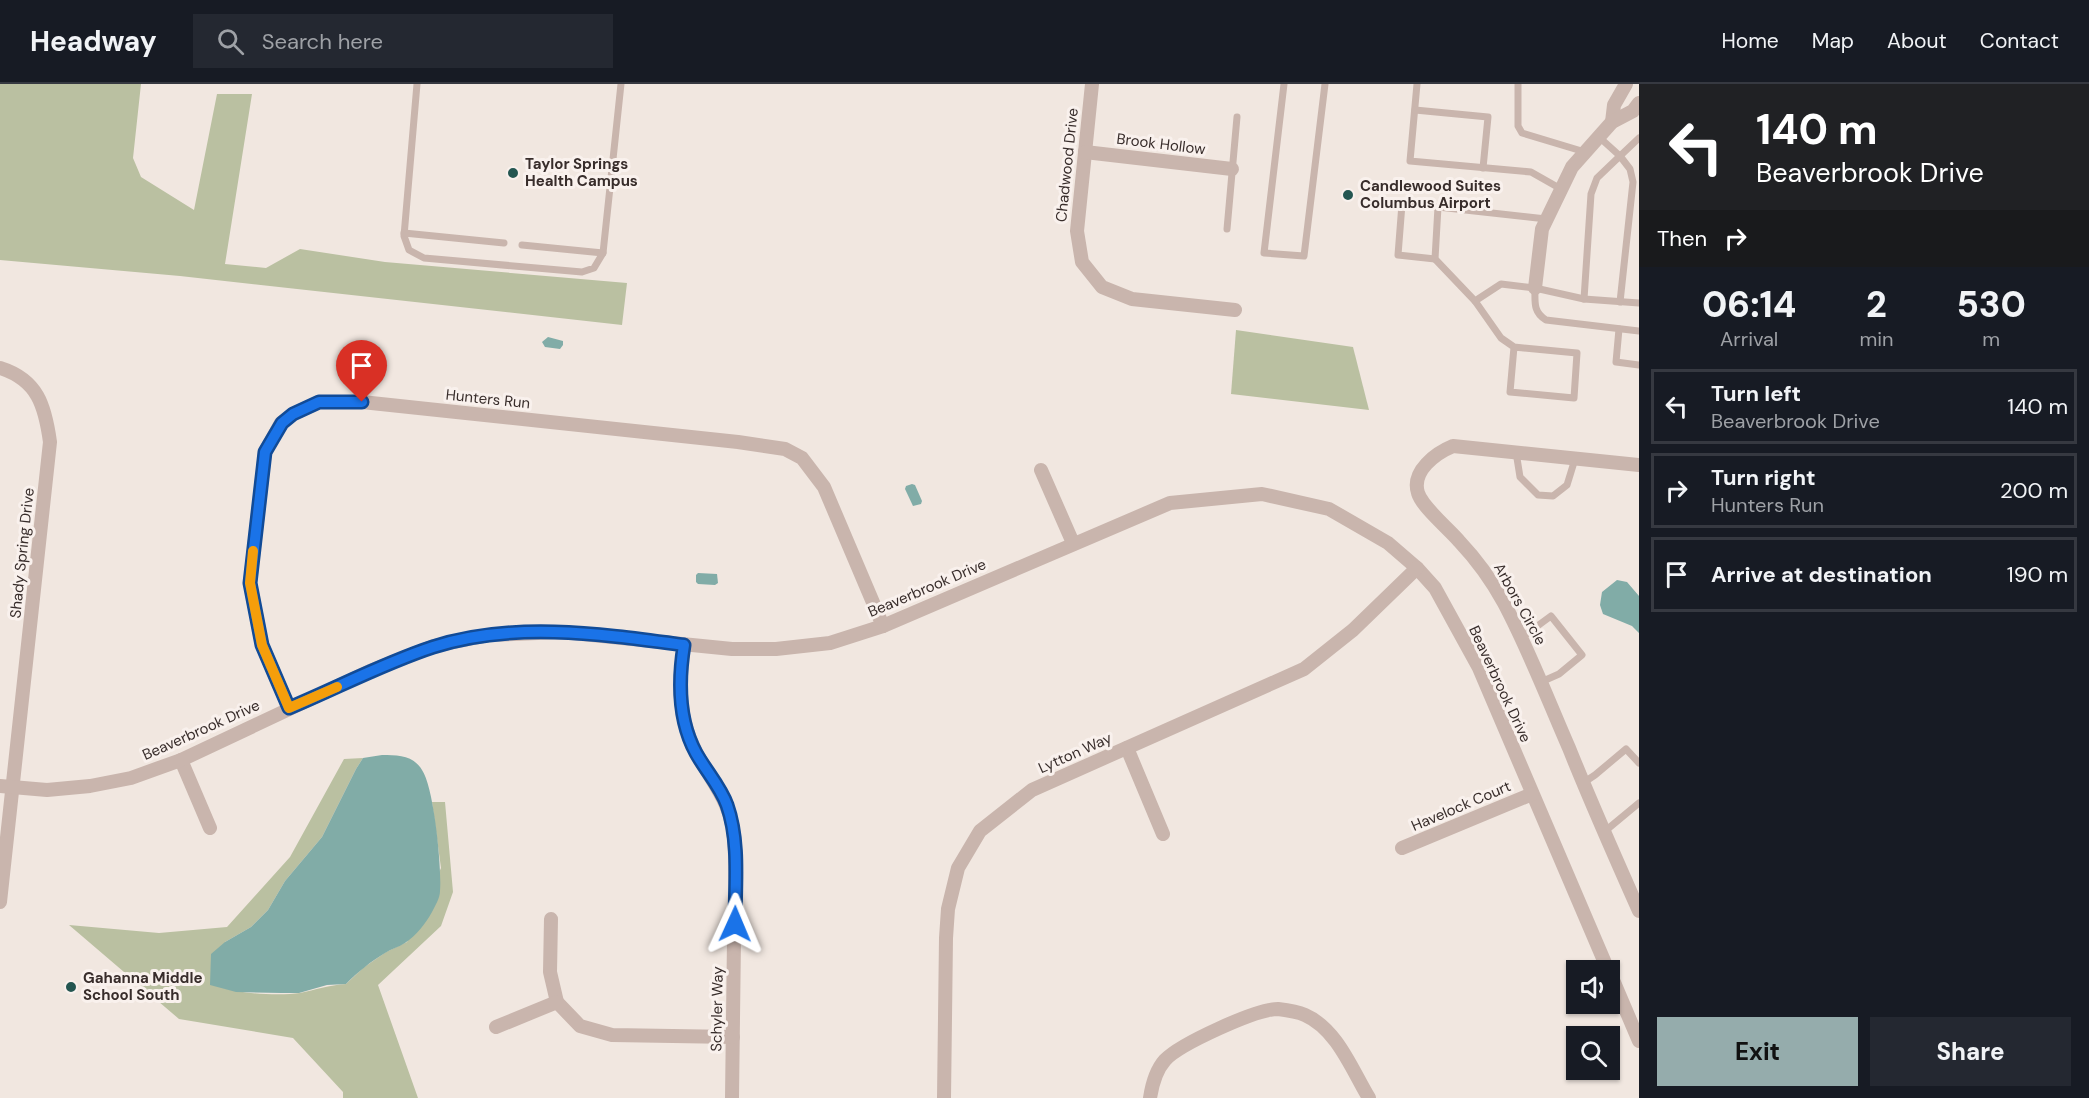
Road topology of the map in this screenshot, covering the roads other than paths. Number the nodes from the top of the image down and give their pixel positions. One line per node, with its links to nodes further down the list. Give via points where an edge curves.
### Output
1 (417, 84): 24 (lane)
2 (621, 84): 27 (lane)
3 (1092, 84): 15 (street, Chadwood Drive)
4 (1284, 84): 5 (lane, via 1264,252 1304,256)
5 (1325, 84)
6 (1418, 84): 10 (lane)
7 (1518, 84): 16 (lane, via 1518,126 1522,133)
8 (1624, 85): 12 (street, via 1614,105)
9 (1639, 103): 12 (street, via 1633,111)
10 (1415, 110): 18 (lane, via 1488,117); 18 (lane, via 1410,161)
11 (1237, 117): 19 (lane)
12 (1612, 122): 13 (street)
13 (1599, 137): 16 (street); 17 (lane)
14 (1639, 138): 17 (lane)
15 (1085, 152): 19 (street, Brook Hollow); 34 (street, Chadwood Drive, via 1077,231 1082,262 1102,287 1132,299)
16 (1586, 152): 20 (street, via 1572,167)
17 (1620, 156): 30 (lane, via 1597,178 1591,194); 32 (lane, via 1630,169 1633,182)
18 (1484, 168): 20 (lane, via 1531,172)
19 (1232, 169): 23 (lane)
20 (1561, 189): 22 (street)
21 (1438, 207): 22 (lane); 28 (lane); 28 (lane, via 1402,204 1398,255)
22 (1546, 219): 29 (street)
23 (1227, 229)
24 (404, 233): 25 (lane); 27 (lane, via 409,250 424,258 582,272 594,268)
25 (504, 243)
26 (522, 245): 27 (lane)
27 (603, 253)
28 (1435, 259): 31 (lane)
29 (1535, 288): 30 (lane); 31 (lane, via 1501,284); 35 (lane, via 1534,306 1546,320)
30 (1584, 299): 32 (lane)
31 (1476, 302): 37 (lane, via 1501,338)
32 (1620, 302): 33 (lane)
33 (1639, 303)
34 (1235, 310)
35 (1619, 329): 36 (lane); 38 (lane, via 1616,362)
36 (1639, 331)
37 (1514, 347): 37 (lane, via 1510,392 1574,398 1577,353)
38 (1639, 365)
39 (0, 368): 55 (street, Shady Spring Drive, via 35,389 46,414 50,442)
40 (1516, 452): 41 (street, Arbors Circle); 41 (lane, via 1520,477 1538,495 1553,496 1567,485); 47 (street, Arbors Circle, via 1453,446 1421,470 1417,482 1418,494 1483,568)
41 (1575, 458): 42 (street, Arbors Circle)
42 (1639, 465)
43 (1041, 470): 44 (street)
44 (1073, 543): 45 (street, Beaverbrook Drive, via 1170,503 1262,495 1329,509 1388,543); 46 (street, Beaverbrook Drive)
45 (1417, 568): 51 (street, Lytton Way, via 1353,630 1304,669); 56 (street, Beaverbrook Drive, via 1435,588 1479,668)
46 (883, 626): 48 (street, Beaverbrook Drive, via 830,643 776,649); 50 (street, Hunters Run, via 824,487 802,458 785,448 362,402 319,402 282,423 265,452 250,583 262,645)
47 (1521, 638): 49 (street, Arbors Circle); 49 (lane, via 1551,616 1582,655 1559,674)
48 (684, 645): 50 (street, Beaverbrook Drive, via 562,632 489,635 434,646); 69 (street, Schyler Way, via 681,711 695,752 727,805 734,837)
49 (1541, 682): 54 (street, Arbors Circle)
50 (289, 708): 52 (street, Beaverbrook Drive)
51 (1126, 748): 60 (street); 72 (street, Lytton Way, via 1032,790 980,831 958,868 946,938)
52 (181, 760): 55 (street, Beaverbrook Drive, via 131,778 90,786 47,790); 58 (street)
53 (1639, 763): 54 (lane, via 1626,748)
54 (1583, 783): 59 (street, Arbors Circle)
55 (7, 787): 62 (street, Shady Spring Drive)
56 (1532, 794): 61 (street, Havelock Court); 65 (street, Beaverbrook Drive)
57 (1639, 802): 59 (lane)
58 (210, 828)
59 (1605, 832): 63 (street, Arbors Circle)
60 (1163, 834)
61 (1402, 848)
62 (0, 902)
63 (1639, 911)
64 (550, 919): 67 (street, via 550,972)
65 (1604, 960)
66 (1620, 997): 70 (street, Beaverbrook Drive)
67 (557, 1002): 68 (street); 69 (street, via 580,1026 612,1035)
68 (496, 1027)
69 (733, 1037): 71 (street, Schyler Way)
70 (1639, 1041)
71 (732, 1098)
72 (944, 1098)
73 (1150, 1098): 74 (street, via 1152,1083 1165,1060 1184,1045 1277,1009 1304,1014 1322,1025)
74 (1369, 1098)

